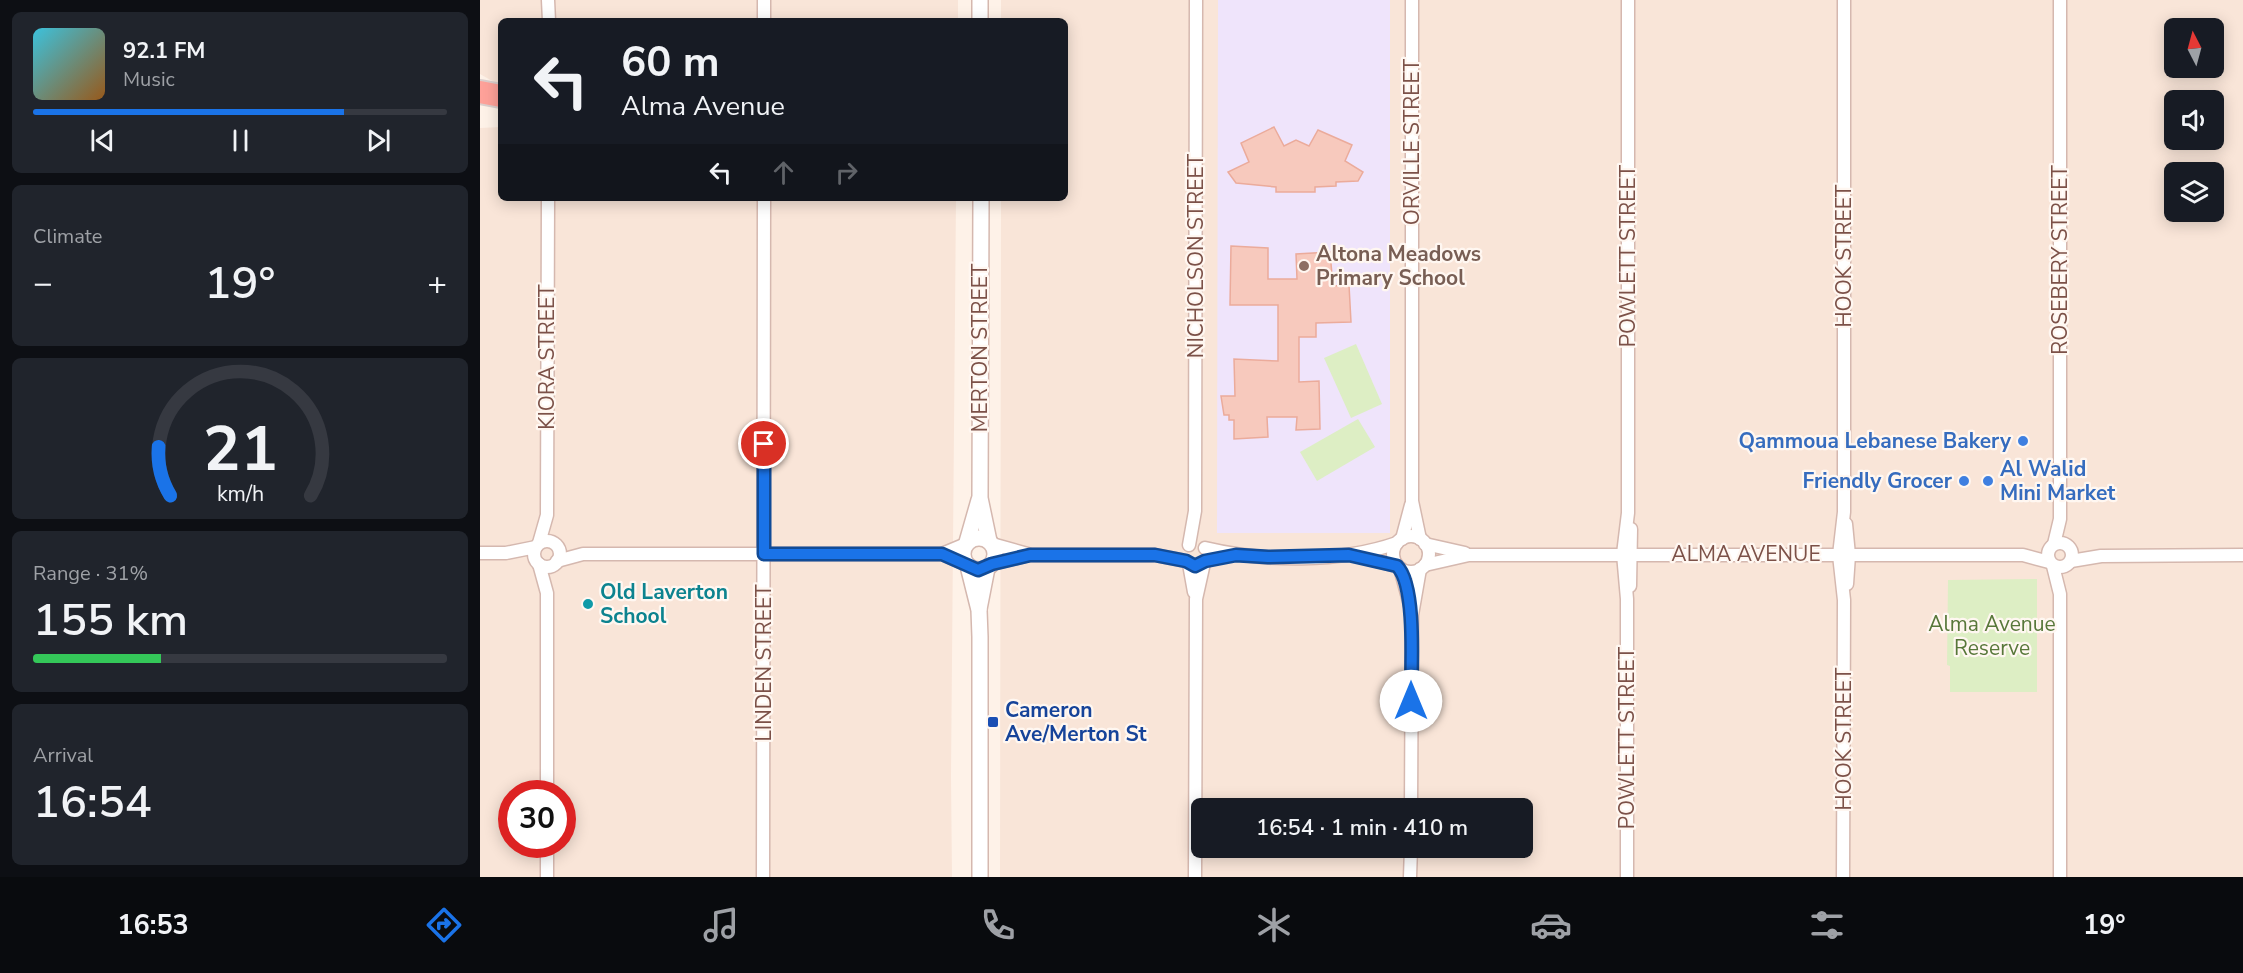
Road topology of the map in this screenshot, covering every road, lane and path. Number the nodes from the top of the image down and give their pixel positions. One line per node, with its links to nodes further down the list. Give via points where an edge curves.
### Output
1 (549, 0): 9 (street)
2 (764, 0): 10 (street)
3 (980, 0): 11 (street)
4 (1196, 0): 21 (street, NICHOLSON STREET)
5 (1412, 0): 20 (street, ORVILLE STREET)
6 (1628, 0): 36 (street, POWLETT STREET)
7 (1844, 0): 42 (street, HOOK STREET)
8 (2060, 0): 43 (street, ROSEBERY STREET)
9 (549, 18)
10 (764, 18)
11 (980, 18)
12 (480, 92): 13 (highway)
13 (498, 95)
14 (480, 105): 15 (highway)
15 (498, 106)
16 (548, 201): 22 (street, KIORA STREET)
17 (764, 201): 34 (street, LINDEN STREET)
18 (981, 201): 19 (street, MERTON STREET)
19 (980, 498): 25 (street, MERTON STREET); 26 (street, MERTON STREET)
20 (1412, 501): 23 (street, ORVILLE STREET); 24 (street, ORVILLE STREET)
21 (1195, 511): 29 (street, NICHOLSON STREET); 30 (street, NICHOLSON STREET)
22 (547, 515): 27 (street, KIORA STREET); 28 (street, KIORA STREET)
23 (1400, 541): 24 (street, via 1411,537); 40 (street); 51 (street, via 1393,552)
24 (1423, 541): 41 (street, ALMA AVENUE); 52 (street, via 1428,554)
25 (967, 543): 26 (street, via 980,538); 35 (street); 49 (street, via 962,555)
26 (990, 543): 37 (street); 50 (street, via 995,554)
27 (555, 544): 28 (street, via 548,541); 33 (street); 46 (street, via 560,553)
28 (538, 545): 32 (street); 48 (street, via 534,555)
29 (1188, 546): 30 (street); 38 (street); 47 (street, via 1184,555)
30 (1204, 546): 39 (street); 45 (street)
31 (480, 553): 32 (street)
32 (506, 553): 48 (street)
33 (583, 554): 34 (street); 46 (street)
34 (764, 554): 35 (street); 62 (street, LINDEN STREET)
35 (942, 554): 49 (street)
36 (1628, 554): 41 (street, ALMA AVENUE); 42 (street, ALMA AVENUE); 66 (street, POWLETT STREET)
37 (1030, 555): 38 (street); 50 (street)
38 (1155, 555): 47 (street)
39 (1236, 555): 40 (street); 45 (street)
40 (1349, 555): 51 (street)
41 (1469, 555): 52 (street, ALMA AVENUE)
42 (1844, 555): 43 (street, ALMA AVENUE); 67 (street, HOOK STREET)
43 (2060, 555): 44 (street, ALMA AVENUE); 68 (street, ROSEBERY STREET)
44 (2243, 555)
45 (1205, 562): 47 (street, via 1195,566); 54 (street)
46 (556, 563): 48 (street, via 546,567); 53 (street)
47 (1187, 563): 54 (street)
48 (539, 564): 53 (street)
49 (967, 566): 50 (street, via 978,570); 55 (street)
50 (989, 566): 55 (street)
51 (1399, 567): 52 (street, via 1410,572); 56 (street)
52 (1423, 567): 56 (street)
53 (547, 593): 57 (street)
54 (1196, 599): 64 (street)
55 (979, 610): 63 (street)
56 (1412, 615): 58 (street)
57 (547, 780)
58 (1411, 798)
59 (547, 858): 61 (street)
60 (1411, 858): 65 (street)
61 (548, 877)
62 (763, 877)
63 (980, 877)
64 (1195, 877)
65 (1410, 877)
66 (1627, 877)
67 (1843, 877)
68 (2060, 877)

